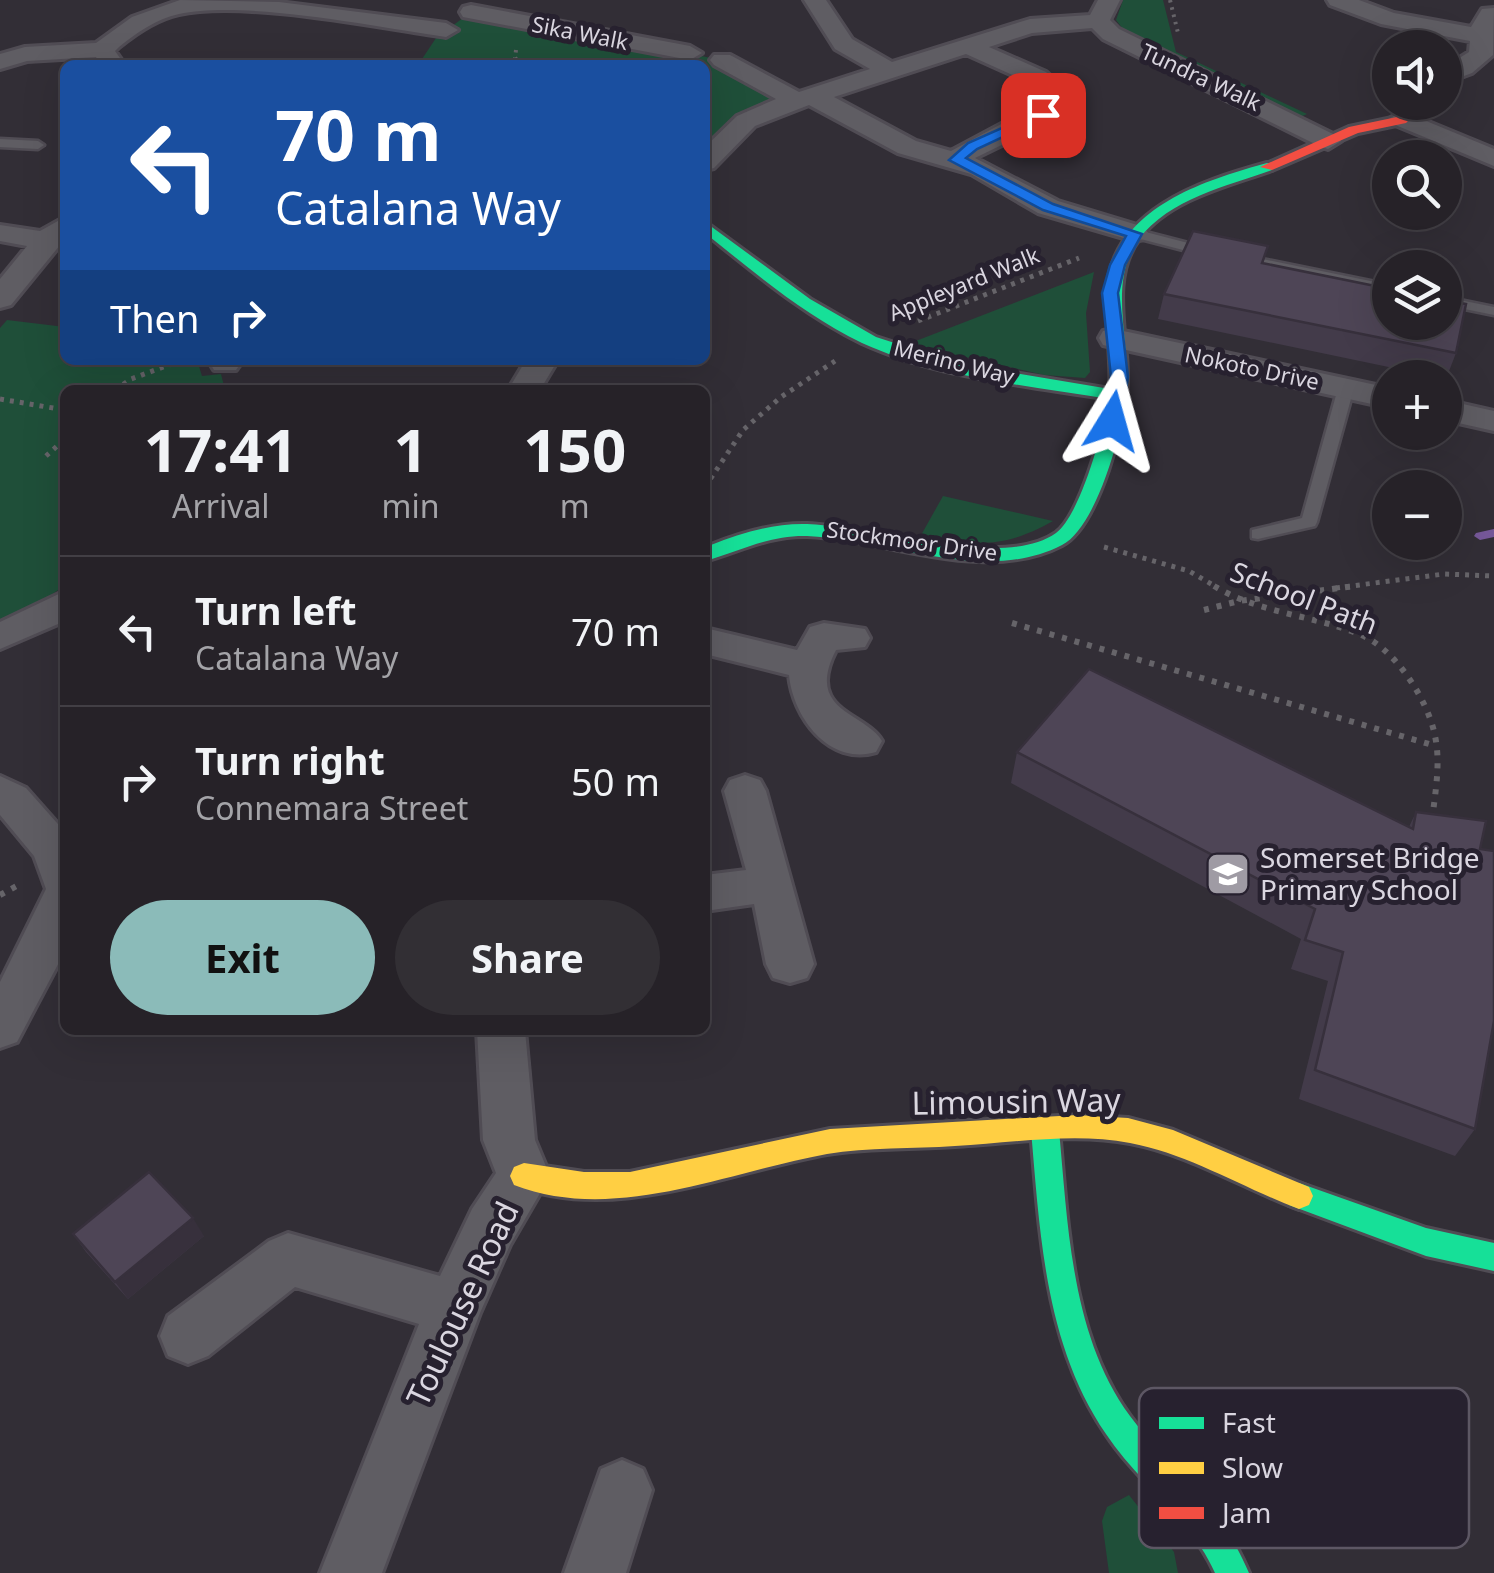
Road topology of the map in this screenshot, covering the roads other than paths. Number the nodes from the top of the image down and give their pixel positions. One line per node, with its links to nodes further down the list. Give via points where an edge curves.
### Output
1 (139, 0): 6 (street)
2 (815, 0): 18 (street, via 843,44)
3 (1338, 0): 10 (street)
4 (243, 2): 6 (street); 9 (street)
5 (478, 6): 9 (street); 13 (street, Sika Walk)
6 (176, 7): 14 (street, via 116,37)
7 (1103, 10): 11 (street); 22 (street, Tundra Walk, via 1126,42)
8 (1494, 10): 10 (street, via 1484,24)
9 (446, 30): 12 (street)
10 (1486, 44): 17 (street)
11 (968, 46): 18 (street); 27 (street, via 1037,77 1063,99)
12 (425, 50)
13 (690, 53)
14 (108, 58): 16 (street, via 25,54)
15 (722, 60): 19 (street)
16 (0, 62)
17 (1462, 68)
18 (890, 71): 19 (street)
19 (804, 100): 25 (street, via 746,121); 27 (street, via 830,103 907,146)
20 (1386, 120): 22 (street)
21 (1427, 120): 26 (street)
22 (1328, 141): 31 (street, via 1183,202 1144,222)
23 (0, 143): 24 (lane)
24 (38, 144)
25 (710, 157)
26 (1494, 158)
27 (956, 160): 31 (street)
28 (710, 230): 39 (street, Merino Way, via 870,340 970,368)
29 (0, 233): 30 (street)
30 (56, 233): 33 (street)
31 (1131, 239): 32 (lane); 36 (street, via 1110,293)
32 (1372, 285)
33 (0, 298)
34 (1462, 304): 35 (lane)
35 (1494, 311)
36 (1114, 338): 37 (street, Nokoto Drive); 39 (street)
37 (1346, 388): 38 (street, Nokoto Drive); 42 (lane, via 1309,522)
38 (1372, 394)
39 (1118, 395): 43 (street, Stockmoor Drive, via 1065,536 1032,552 990,554 796,527 763,530)
40 (1462, 414): 41 (street)
41 (1494, 421)
42 (1258, 534)
43 (710, 552)
44 (60, 607): 45 (street)
45 (0, 636)
46 (851, 638): 48 (street, via 824,636)
47 (710, 642): 48 (street)
48 (808, 666): 49 (street, via 809,692 834,732)
49 (860, 742)
50 (745, 790): 53 (street)
51 (0, 792): 52 (street, via 32,819)
52 (60, 865)
53 (772, 884): 54 (street); 56 (street)
54 (710, 892)
55 (60, 907): 57 (street)
56 (790, 964)
57 (0, 1027)
58 (501, 1035): 60 (street, Toulouse Road, via 509,1140)
59 (1045, 1130): 60 (street, Limousin Way, via 830,1141 616,1188); 61 (street, Limousin Way, via 1128,1130 1174,1142 1343,1214); 64 (street, via 1084,1362 1118,1425)
60 (524, 1176): 62 (street, Toulouse Road)
61 (1494, 1258)
62 (454, 1308): 63 (street, via 288,1259); 67 (street, Toulouse Road)
63 (188, 1336)
64 (1139, 1446)
65 (622, 1490): 68 (street)
66 (1222, 1548): 69 (street)
67 (351, 1573)
68 (595, 1573)
69 (1232, 1573)

